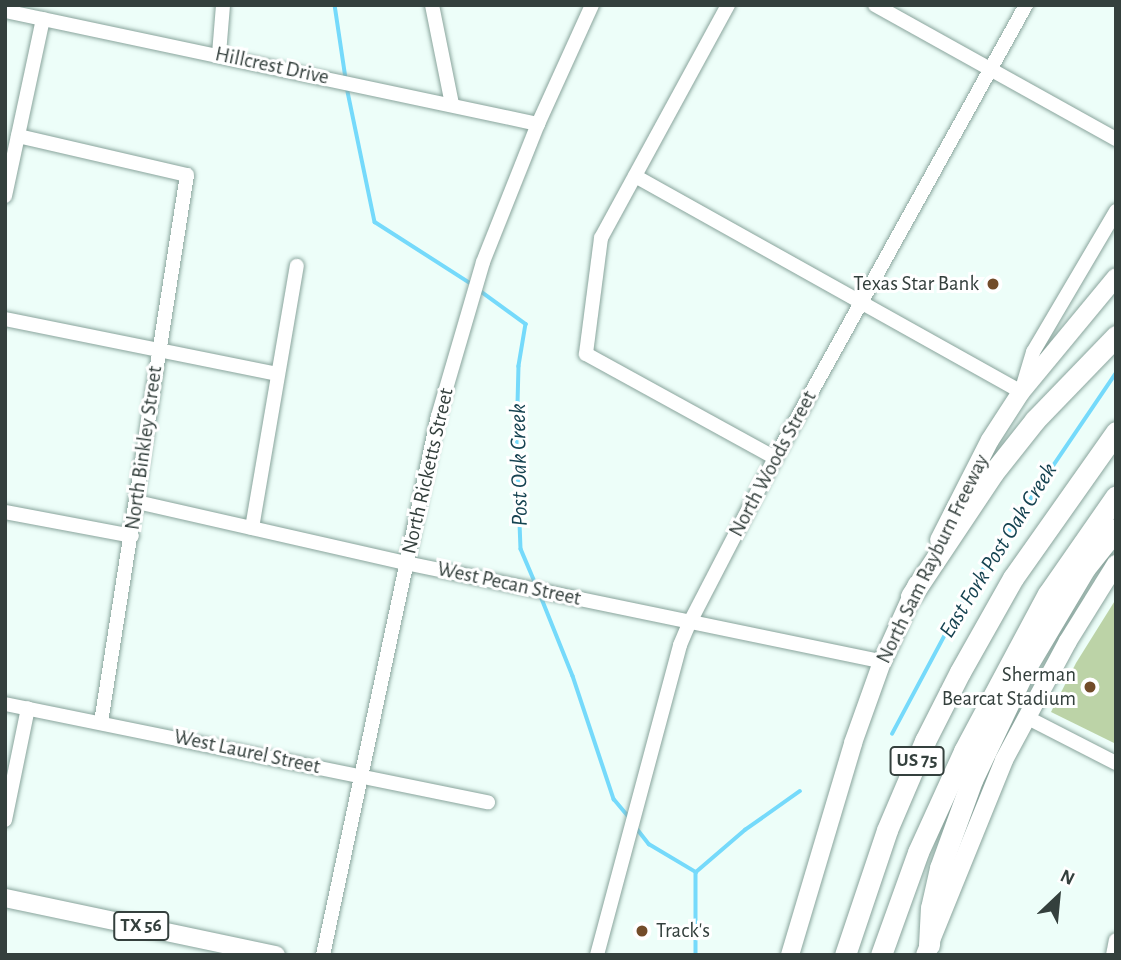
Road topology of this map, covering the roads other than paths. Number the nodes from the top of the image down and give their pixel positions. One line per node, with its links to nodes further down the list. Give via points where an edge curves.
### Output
1 (223, 5): 9 (street)
2 (432, 5): 11 (street)
3 (592, 5): 12 (street, North Ricketts Street)
4 (728, 5): 15 (street)
5 (875, 5): 10 (street)
6 (1026, 5): 10 (street, North Woods Street)
7 (5, 11): 8 (street, Hillcrest Drive)
8 (43, 19): 9 (street, Hillcrest Drive); 13 (street)
9 (219, 54): 11 (street, Hillcrest Drive)
10 (991, 69): 14 (street); 20 (street, North Woods Street)
11 (452, 104): 12 (street, Hillcrest Drive)
12 (538, 124): 34 (street, North Ricketts Street, via 483,261 438,416)
13 (18, 136): 16 (street); 23 (street, North Binkley Street, via 187,175)
14 (1116, 139)
15 (635, 176): 20 (street); 27 (street, via 601,239 586,354)
16 (5, 196)
17 (1116, 211): 25 (street, via 1033,352)
18 (297, 266): 24 (street)
19 (1116, 277): 25 (main road, North Sam Rayburn Freeway)
20 (861, 305): 25 (street); 27 (street, North Woods Street)
21 (5, 319): 23 (street)
22 (1116, 336): 36 (highway, via 1035,420 993,473)
23 (158, 348): 24 (street); 29 (street, North Binkley Street)
24 (278, 374): 31 (street)
25 (1021, 392): 36 (main road, North Sam Rayburn Freeway, via 990,440)
26 (1116, 432): 54 (highway, US 75, via 1013,578 960,672 887,830)
27 (775, 458): 37 (street, North Woods Street)
28 (1116, 496): 55 (highway, US 75, via 1048,594 976,726 918,852)
29 (138, 502): 31 (street, West Pecan Street); 33 (street, North Binkley Street)
30 (5, 512): 33 (street)
31 (252, 528): 34 (street, West Pecan Street)
32 (1116, 529): 49 (highway, via 1086,568 1026,667 972,780 940,868)
33 (132, 536): 42 (street, North Binkley Street)
34 (406, 564): 37 (street, West Pecan Street); 44 (street, North Ricketts Street)
35 (1116, 564): 41 (main road)
36 (911, 596): 38 (main road, North Sam Rayburn Freeway)
37 (690, 622): 38 (street, West Pecan Street); 52 (street, North Woods Street)
38 (882, 662): 53 (main road, North Sam Rayburn Freeway, via 830,815)
39 (5, 704): 40 (street, West Laurel Street)
40 (28, 708): 42 (street, West Laurel Street); 46 (street)
41 (1026, 717): 43 (street); 49 (main road, via 972,833)
42 (101, 722): 44 (street, West Laurel Street)
43 (1116, 762)
44 (360, 775): 45 (street, West Laurel Street); 51 (street, North Ricketts Street)
45 (488, 802)
46 (5, 820)
47 (5, 898): 50 (main road, TX 56)
48 (1116, 940): 56 (street)
49 (927, 950)
50 (276, 955)
51 (323, 955)
52 (597, 955)
53 (790, 955)
54 (845, 955)
55 (881, 955)
56 (1113, 955)

